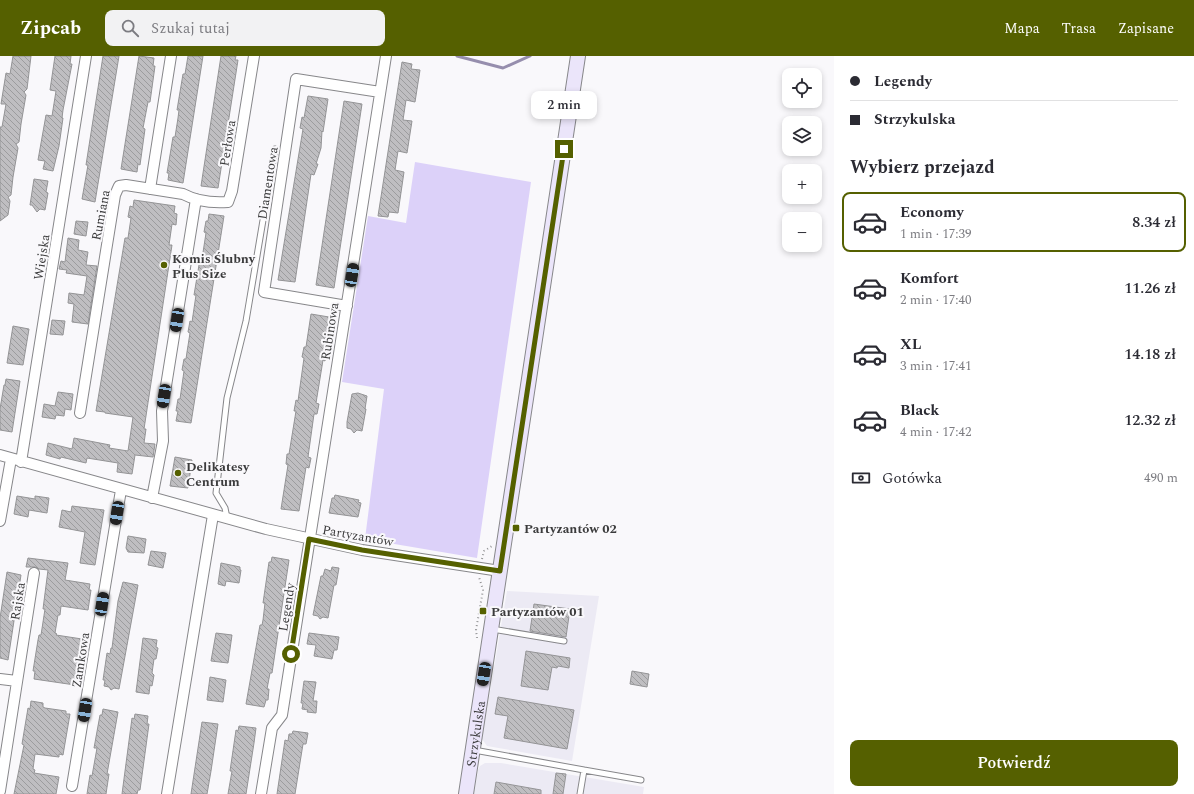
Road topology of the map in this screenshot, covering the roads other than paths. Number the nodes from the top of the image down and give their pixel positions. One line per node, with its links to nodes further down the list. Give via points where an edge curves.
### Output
1 (86, 56): 14 (street, Wiejska)
2 (171, 56): 8 (street)
3 (254, 56): 9 (street, Perłowa, via 232,191 228,202)
4 (386, 56): 6 (street, Rubinowa)
5 (578, 56): 21 (street, Strzykulska)
6 (380, 92): 10 (street, Rubinowa); 10 (street, Diamentowa, via 296,79 264,292)
7 (275, 149): 18 (lane, via 246,321 228,398 216,493 225,508)
8 (150, 189): 9 (street); 11 (street, Rumiana, via 119,186 116,195)
9 (196, 198): 16 (street, via 162,411 162,441)
10 (347, 306): 20 (street, Rubinowa)
11 (80, 413)
12 (0, 455): 13 (street, Partyzantów)
13 (11, 459): 14 (street, Partyzantów); 19 (street)
14 (21, 462): 15 (street, Partyzantów)
15 (121, 490): 16 (street, Partyzantów); 30 (street, Zamkowa)
16 (152, 498): 17 (street, Partyzantów)
17 (213, 515): 18 (street, Partyzantów); 32 (street)
18 (227, 518): 20 (street, Partyzantów)
19 (0, 521)
20 (309, 539): 21 (street, Partyzantów, via 362,550); 33 (street, Legendy, via 282,715 272,728)
21 (500, 571): 23 (street, Strzykulska)
22 (34, 573): 26 (street, Rajska)
23 (491, 628): 24 (lane); 27 (street, Strzykulska)
24 (564, 640)
25 (0, 679): 26 (street)
26 (17, 682): 31 (street, Rajska)
27 (473, 750): 28 (lane); 34 (street, Strzykulska)
28 (584, 770): 29 (lane); 35 (lane)
29 (641, 780)
30 (72, 786)
31 (0, 791)
32 (167, 794)
33 (261, 794)
34 (466, 794)
35 (580, 794)

